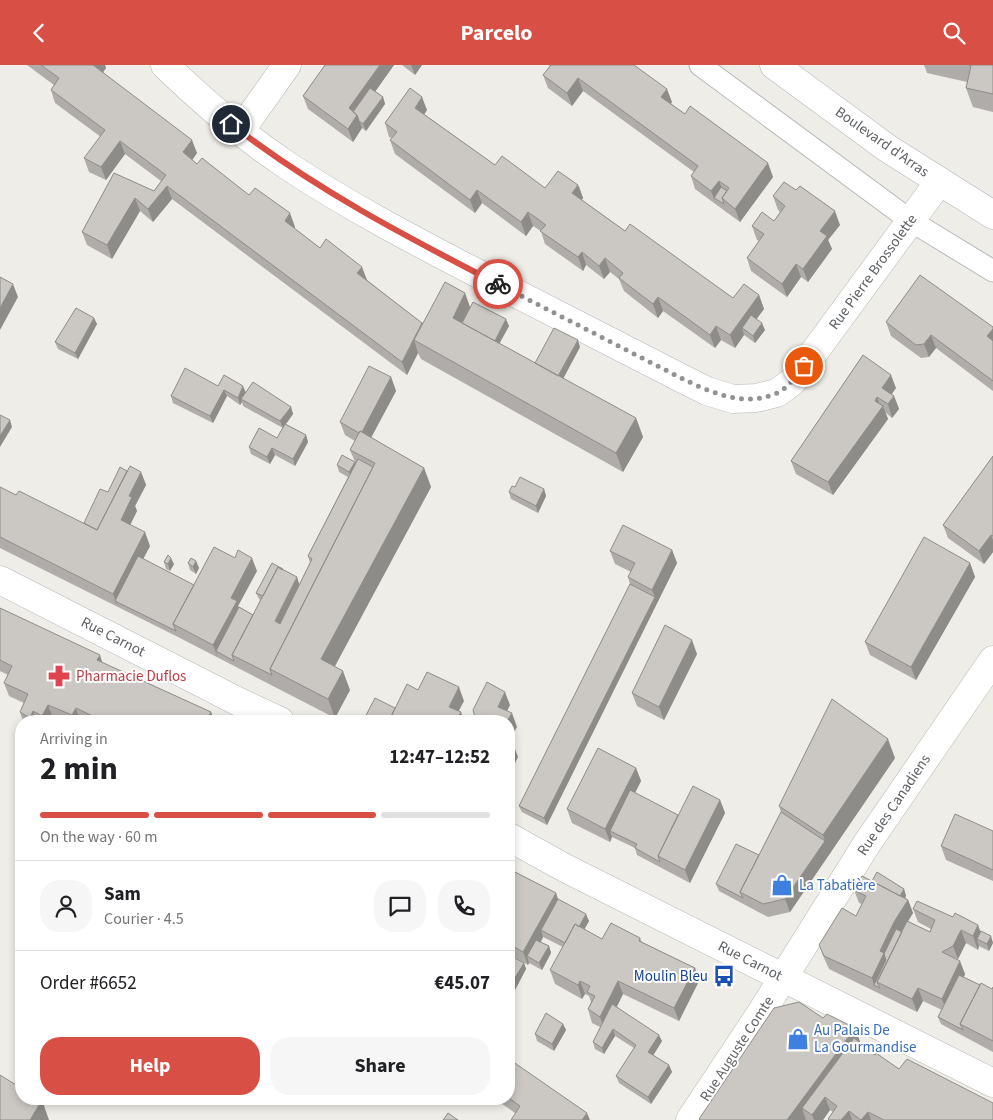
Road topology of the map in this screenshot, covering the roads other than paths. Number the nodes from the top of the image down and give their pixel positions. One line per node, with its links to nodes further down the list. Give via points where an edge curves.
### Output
1 (165, 65): 5 (street, Rue Pierre Brossolette)
2 (287, 65): 5 (street)
3 (700, 65): 8 (lane)
4 (774, 65): 6 (street, Boulevard d'Arras)
5 (240, 131): 8 (street, Rue Pierre Brossolette, via 313,182 410,238 707,391 733,399 777,393 793,381)
6 (939, 182): 7 (street, Boulevard d'Arras); 8 (street, Rue Pierre Brossolette)
7 (993, 215)
8 (911, 221): 9 (lane)
9 (993, 271)
10 (0, 580): 12 (street, Rue Carnot)
11 (993, 660): 14 (street, Rue des Canadiens, via 868,842)
12 (267, 715)
13 (515, 840): 14 (street, Rue Carnot)
14 (782, 978): 15 (street, Rue Carnot); 16 (street, Rue Auguste Comte)
15 (993, 1083)
16 (690, 1120)

